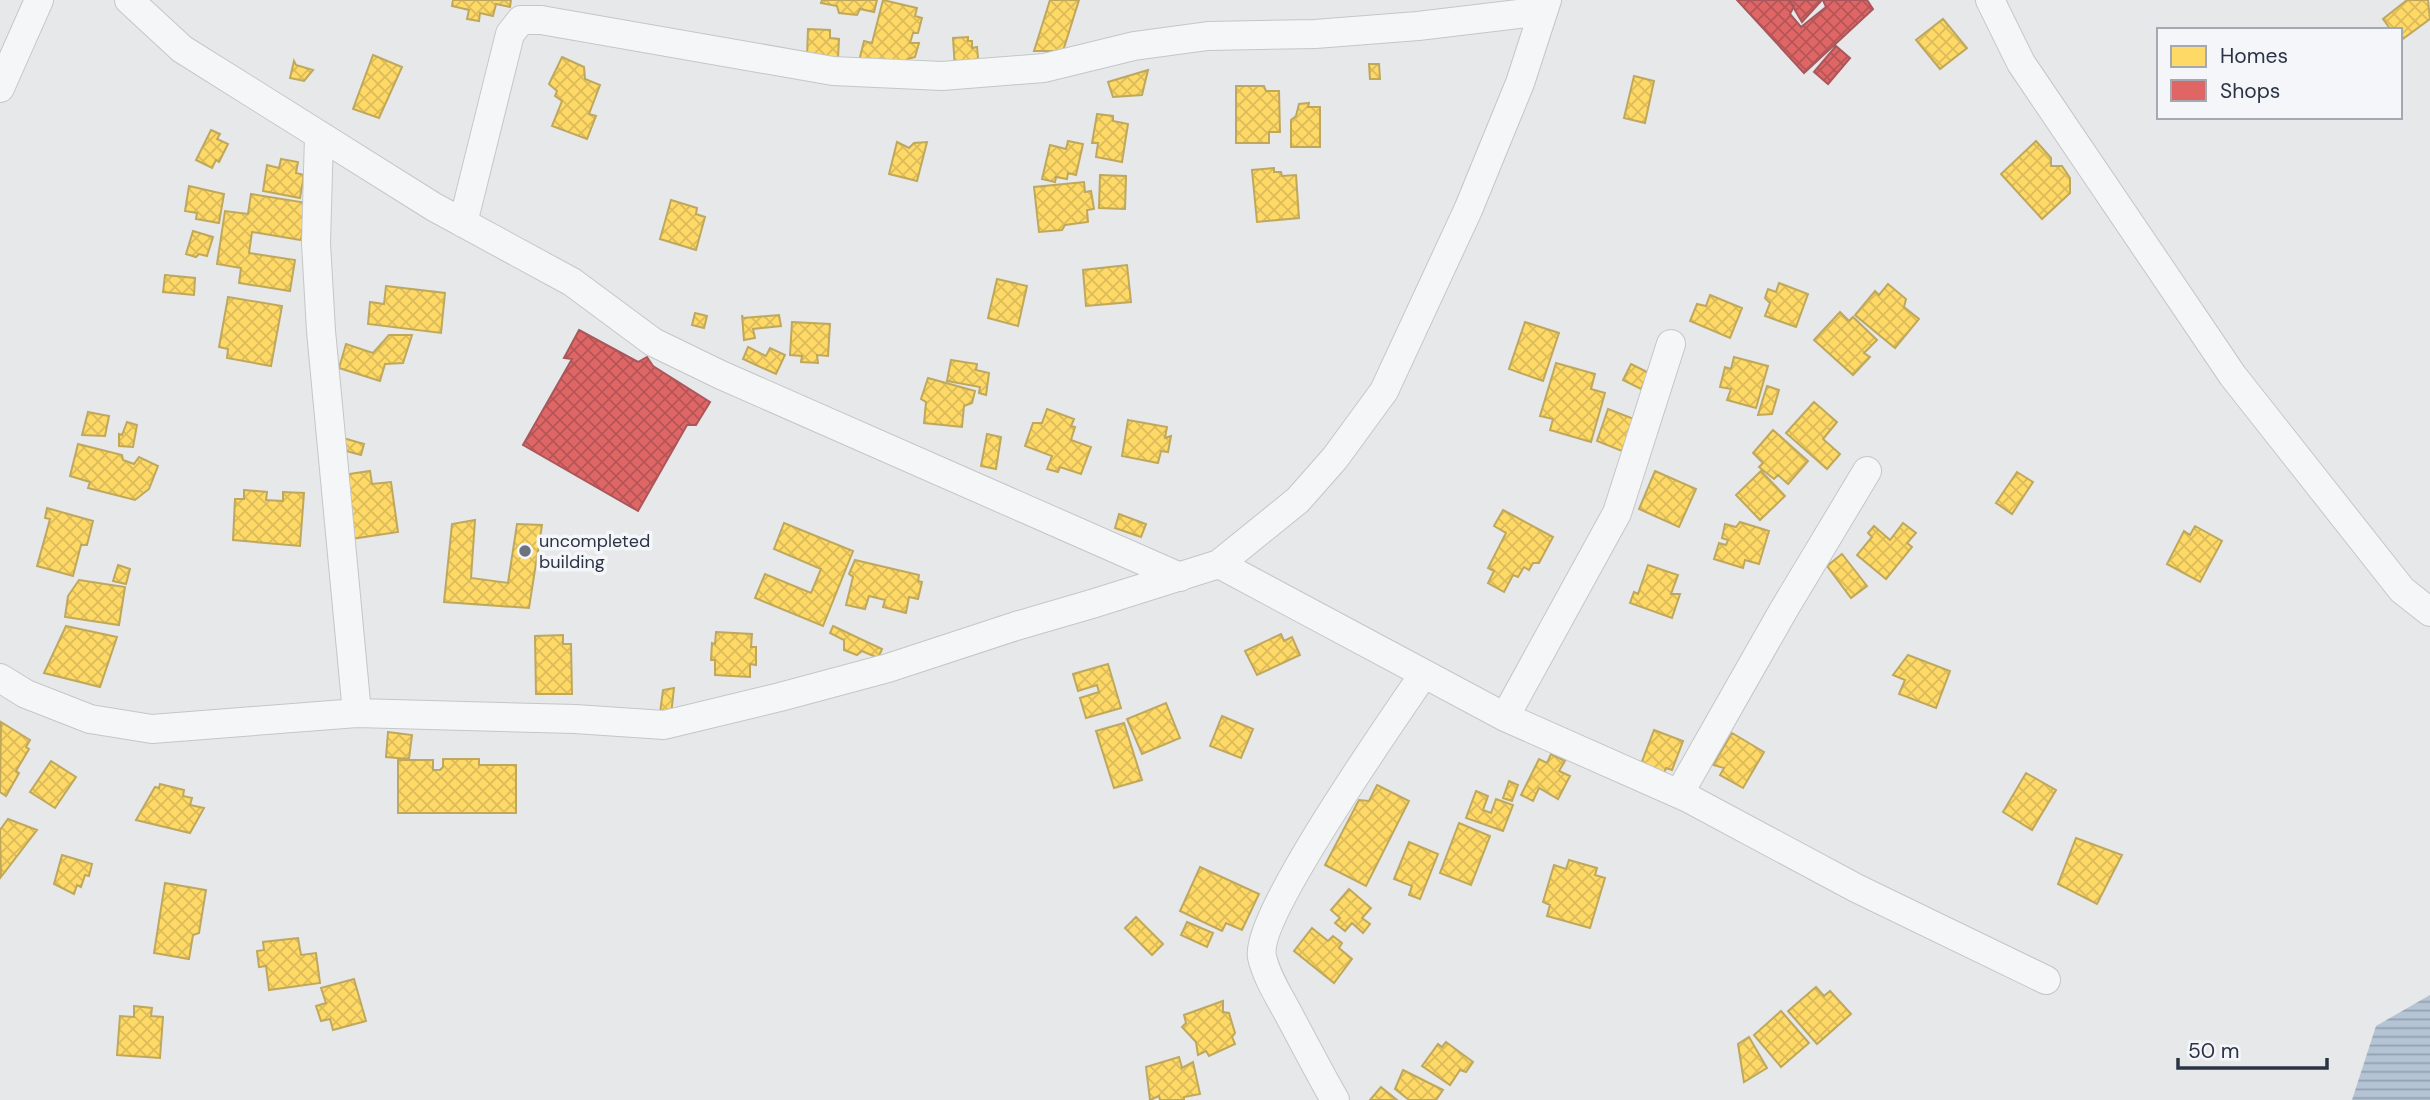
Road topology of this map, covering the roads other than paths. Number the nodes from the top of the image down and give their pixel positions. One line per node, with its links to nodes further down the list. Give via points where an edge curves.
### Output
1 (39, 0): 5 (street)
2 (1990, 0): 12 (street, via 2021,62 2233,376 2402,590)
3 (131, 1): 6 (street, via 182,49)
4 (1545, 5): 7 (street, via 1418,26 1208,36 1134,46 1044,68 942,76 833,71 522,20 510,34); 10 (street, via 1520,83 1468,210 1384,391 1298,500)
5 (0, 88)
6 (319, 136): 7 (street); 15 (street, via 316,243 321,331)
7 (463, 223): 11 (street, via 572,282 653,342)
8 (1671, 344): 16 (street, via 1617,513)
9 (1867, 471): 17 (street)
10 (1219, 564): 11 (street); 13 (street)
11 (1181, 577): 15 (street, via 888,668 664,724)
12 (2430, 612)
13 (1423, 675): 16 (street); 19 (street, via 1328,820 1264,935 1262,954 1270,981)
14 (0, 678): 15 (street, via 26,694 90,719 152,729)
15 (357, 713)
16 (1505, 717): 17 (street)
17 (1679, 794): 18 (street, via 1856,888)
18 (2046, 980)
19 (1335, 1100)

